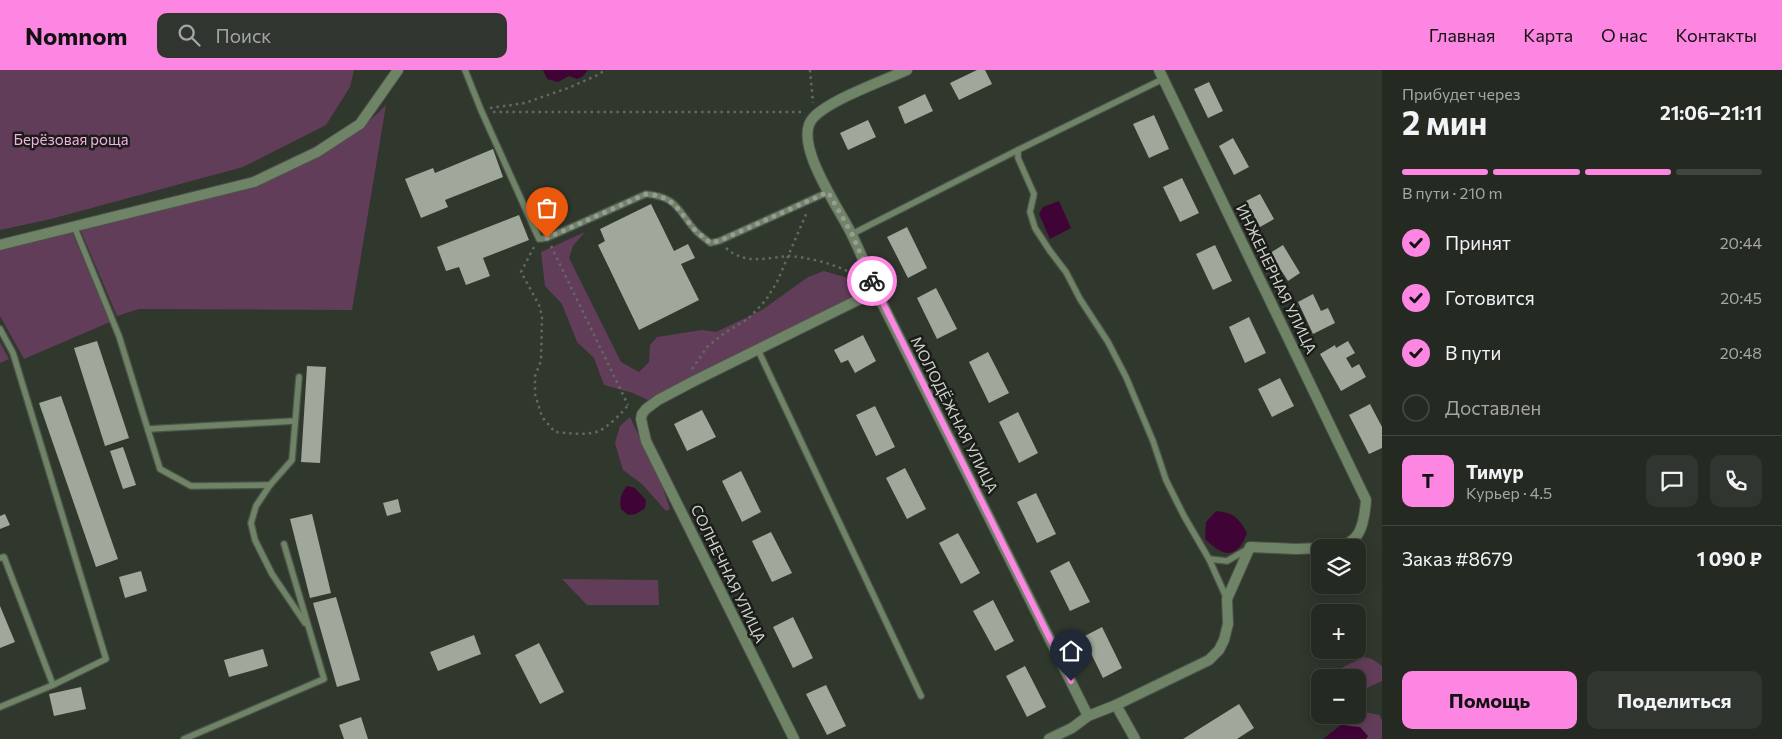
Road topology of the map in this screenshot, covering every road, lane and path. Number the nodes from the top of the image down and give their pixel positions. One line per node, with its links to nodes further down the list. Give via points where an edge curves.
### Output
1 (398, 70): 12 (street, via 360,124 317,152 254,182)
2 (465, 70): 7 (lane)
3 (604, 70): 7 (path, via 568,88 525,103)
4 (810, 70): 8 (path)
5 (907, 70): 8 (street, via 832,104)
6 (1161, 75): 9 (lane); 30 (street, ИНЖЕНЕРНАЯ УЛИЦА, via 1366,500 1364,518)
7 (481, 110): 8 (path); 15 (lane)
8 (812, 117): 10 (street, МОЛОДЁЖНАЯ УЛИЦА, via 807,133 808,148)
9 (1018, 150): 13 (lane); 35 (lane, via 1018,158 1034,194 1030,212 1035,228 1108,342 1153,441 1166,480)
10 (828, 192): 11 (lane); 13 (street, МОЛОДЁЖНАЯ УЛИЦА)
11 (813, 199): 16 (lane); 18 (path)
12 (74, 226): 17 (street); 28 (lane, via 120,336)
13 (852, 234): 19 (street, МОЛОДЁЖНАЯ УЛИЦА)
14 (547, 238): 15 (lane); 16 (lane, via 646,194 658,195 677,205 696,231 710,243); 25 (path)
15 (538, 239): 25 (path, via 521,272 542,316 541,360 535,376 535,394 542,417 555,432 580,434 599,431)
16 (719, 241): 18 (path, via 731,253 756,260)
17 (0, 245)
18 (788, 256): 20 (path, via 822,261 851,273); 24 (path, via 766,300 748,319 707,347)
19 (876, 291): 20 (street); 42 (street, МОЛОДЁЖНАЯ УЛИЦА)
20 (866, 296): 22 (street)
21 (0, 329): 38 (lane, via 13,354 106,659)
22 (758, 350): 24 (street); 39 (lane)
23 (299, 377): 27 (lane)
24 (682, 387): 26 (street, via 646,409)
25 (628, 405): 26 (path)
26 (642, 417): 44 (street, СОЛНЕЧНАЯ УЛИЦА, via 646,441)
27 (295, 421): 28 (lane); 29 (lane, via 292,460)
28 (148, 429): 29 (lane, via 160,469 191,486)
29 (270, 485): 37 (lane, via 256,506 251,523 255,540 272,574)
30 (1355, 539)
31 (284, 544): 37 (lane)
32 (1250, 547): 33 (street); 35 (lane, via 1228,561); 36 (street)
33 (1311, 548)
34 (0, 558): 38 (lane, via 4,557)
35 (1209, 559): 36 (lane)
36 (1227, 599): 40 (street, via 1228,624 1224,640 1209,660)
37 (309, 629): 43 (lane, via 324,680)
38 (53, 685): 41 (lane)
39 (921, 696)
40 (1116, 705): 42 (street); 46 (street)
41 (0, 707)
42 (1088, 716): 45 (street)
43 (184, 739)
44 (794, 739)
45 (1049, 739)
46 (1135, 739)

